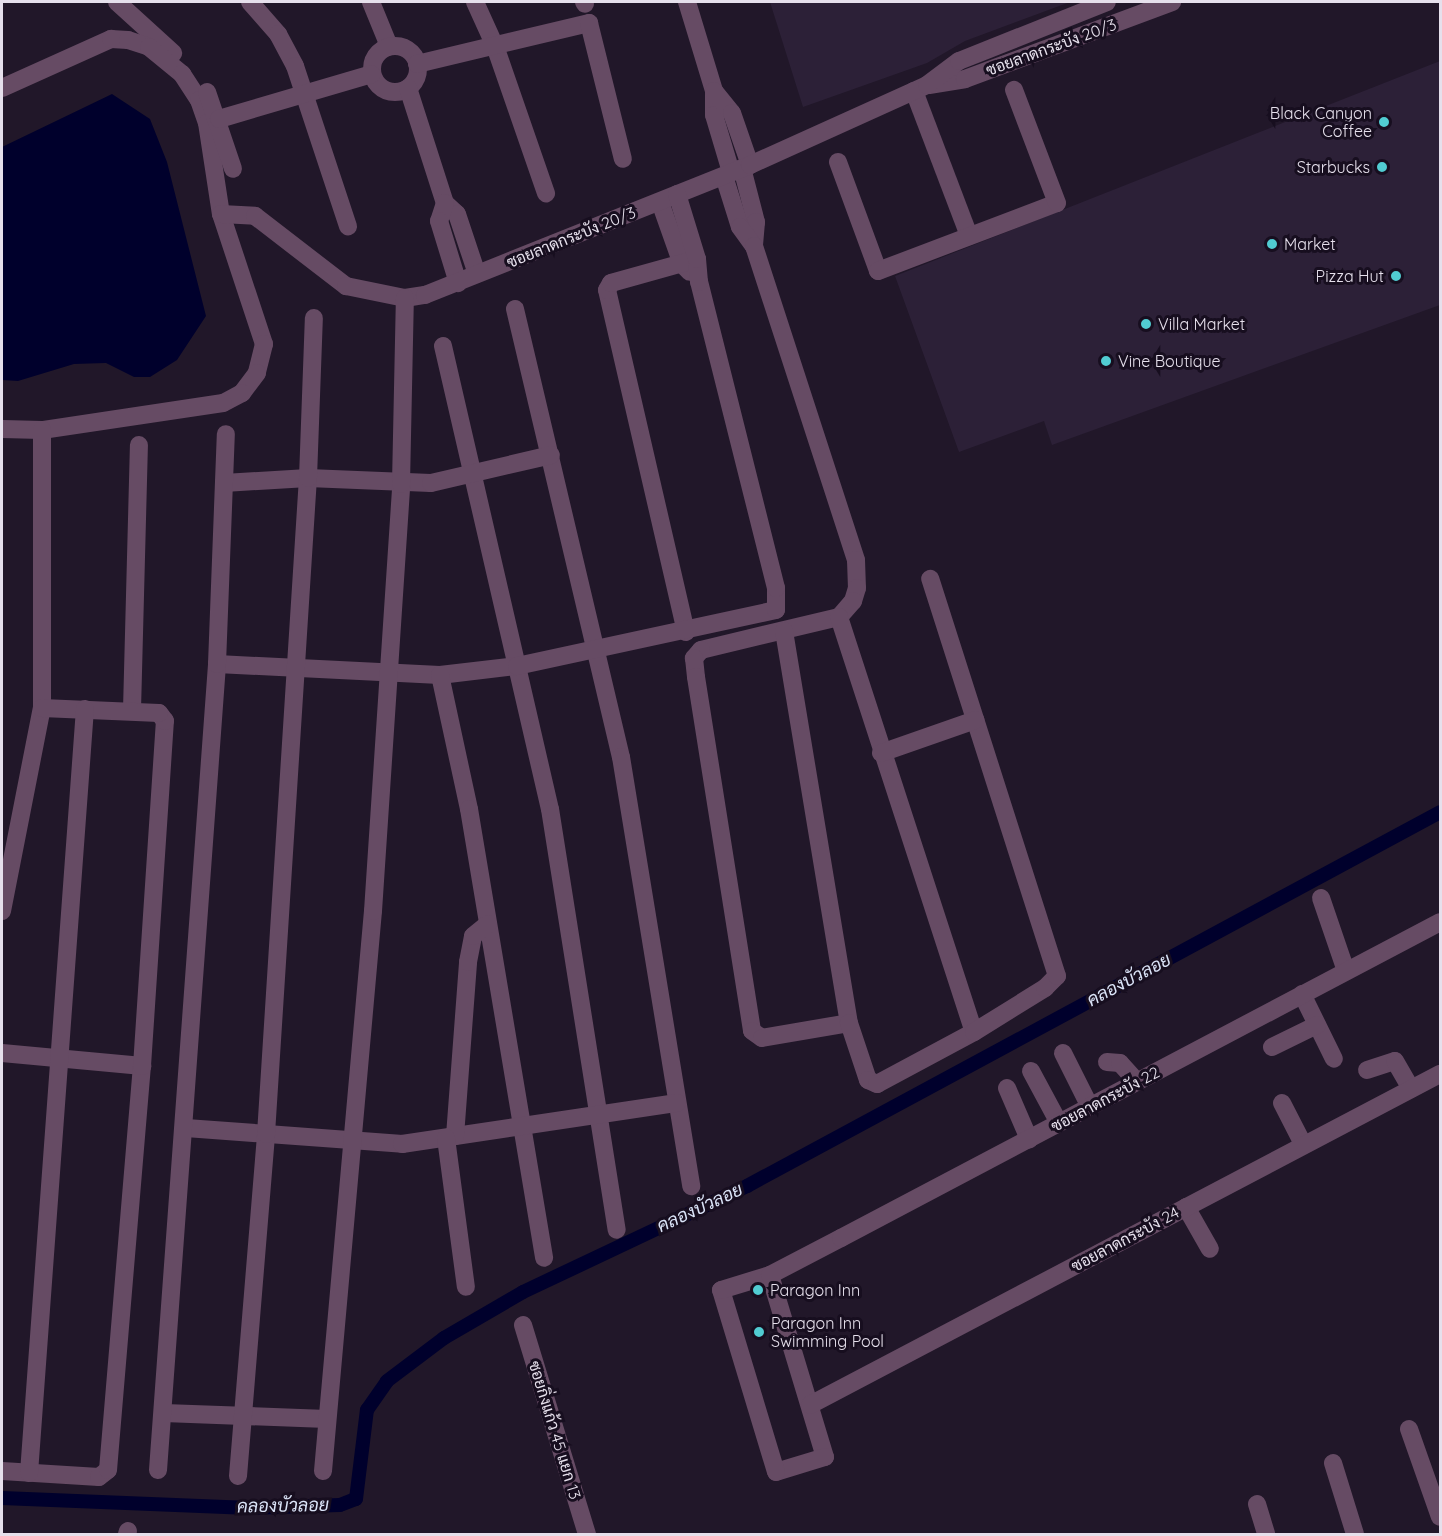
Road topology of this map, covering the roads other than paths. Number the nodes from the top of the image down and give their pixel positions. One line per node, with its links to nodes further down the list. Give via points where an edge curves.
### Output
1 (117, 2): 21 (street, via 193,72)
2 (250, 2): 20 (street, via 278,34)
3 (371, 2): 11 (street)
4 (475, 2): 12 (street)
5 (687, 2): 25 (street, via 714,91 714,115)
6 (1107, 2): 8 (street, ซอยลาดกระบัง 20/3)
7 (1172, 2): 10 (street, ซอยลาดกระบัง 20/3)
8 (1080, 11): 9 (street, ซอยลาดกระบัง 20/3); 10 (street)
9 (1024, 33): 13 (street); 18 (street, ซอยลาดกระบัง 20/3, via 959,61)
10 (1088, 34): 13 (street, ซอยลาดกระบัง 20/3)
11 (389, 46): 14 (street, via 410,51); 15 (street, via 375,56)
12 (495, 46): 14 (street); 22 (street, via 589,23); 26 (street)
13 (1032, 54): 18 (street, ซอยลาดกระบัง 20/3, via 965,79)
14 (417, 64): 17 (street, via 416,77)
15 (372, 74): 17 (street, via 382,88 391,92); 20 (street)
16 (3, 84): 30 (street, via 111,39 148,47 182,74 199,100 207,123)
17 (408, 88): 29 (street)
18 (920, 88): 25 (street, ซอยลาดกระบัง 20/3); 32 (street)
19 (1014, 90): 32 (street, via 1057,203)
20 (305, 93): 21 (street); 31 (street)
21 (219, 119): 24 (street)
22 (623, 159)
23 (838, 162): 32 (street, via 878,271)
24 (233, 169)
25 (737, 170): 27 (street, ซอยลาดกระบัง 20/3); 50 (street, via 740,227 754,246 855,560 854,601)
26 (546, 193)
27 (677, 194): 28 (street, ซอยลาดกระบัง 20/3); 33 (street)
28 (660, 202): 33 (street); 34 (street, ซอยลาดกระบัง 20/3)
29 (445, 203): 34 (street, via 457,214); 35 (street, via 439,220)
30 (222, 214): 36 (street, ซอยลาดกระบัง 20/3, via 255,216 346,286); 41 (street, via 264,344 263,359 249,385 233,399 216,405)
31 (348, 226)
32 (969, 236)
33 (689, 261): 52 (street, via 618,281 607,290); 52 (street, via 699,282 778,603 772,613)
34 (477, 274): 35 (street, ซอยลาดกระบัง 20/3)
35 (458, 283): 36 (street, ซอยลาดกระบัง 20/3)
36 (405, 298): 48 (street)
37 (515, 309): 44 (street)
38 (314, 318): 46 (street)
39 (442, 346): 45 (street)
40 (2, 429): 41 (street)
41 (42, 430): 59 (street)
42 (226, 434): 47 (street)
43 (139, 445): 61 (street)
44 (551, 455): 45 (street); 53 (street)
45 (473, 474): 48 (street, via 431,483); 55 (street)
46 (308, 478): 47 (street); 48 (street); 56 (street)
47 (224, 483): 54 (street)
48 (401, 484): 57 (street)
49 (930, 579): 62 (street)
50 (838, 617): 51 (street); 63 (street)
51 (784, 631): 70 (street); 70 (street, via 701,650 694,658 752,1031 762,1038)
52 (686, 632): 53 (street)
53 (596, 651): 55 (street); 86 (street, via 621,757)
54 (217, 664): 56 (street); 92 (street)
55 (517, 666): 58 (street); 89 (street, via 550,809)
56 (295, 669): 57 (street); 93 (street)
57 (389, 674): 58 (street); 96 (street)
58 (440, 675): 67 (street)
59 (42, 708): 60 (street); 65 (street)
60 (85, 709): 61 (street); 76 (street)
61 (132, 710): 79 (street, via 159,713 165,721)
62 (975, 720): 63 (street); 72 (street, via 1057,976 1045,988)
63 (880, 753): 72 (street)
64 (1321, 898): 68 (street)
65 (2, 911)
66 (1440, 922): 68 (street, ซอยลาดกระบัง 22)
67 (488, 924): 91 (street); 94 (street, via 473,936 468,962)
68 (1346, 971): 69 (street, ซอยลาดกระบัง 22)
69 (1302, 994): 71 (street); 83 (street, ซอยลาดกระบัง 22)
70 (849, 1023): 72 (street, via 868,1080 873,1084)
71 (1317, 1025): 73 (street); 77 (street)
72 (974, 1032)
73 (1272, 1047)
74 (2, 1053): 76 (street)
75 (1063, 1053): 88 (street)
76 (62, 1058): 79 (street); 115 (street)
77 (1334, 1059)
78 (1107, 1062): 83 (street, via 1124,1065)
79 (142, 1066): 115 (street, via 108,1470 99,1477)
80 (1367, 1070): 85 (street, via 1395,1062)
81 (1031, 1071): 90 (street)
82 (1440, 1074): 85 (street, ซอยลาดกระบัง 24)
83 (1137, 1082): 88 (street, ซอยลาดกระบัง 22)
84 (1007, 1088): 95 (street)
85 (1411, 1089): 97 (street, ซอยลาดกระบัง 24)
86 (677, 1103): 89 (street); 98 (street)
87 (1282, 1103): 97 (street)
88 (1090, 1107): 90 (street, ซอยลาดกระบัง 22)
89 (600, 1114): 91 (street); 100 (street)
90 (1059, 1123): 95 (street, ซอยลาดกระบัง 22)
91 (523, 1126): 94 (street); 102 (street)
92 (186, 1128): 93 (street); 107 (street)
93 (266, 1134): 96 (street); 108 (street)
94 (450, 1137): 96 (street, via 402,1144); 104 (street)
95 (1029, 1139): 103 (street, ซอยลาดกระบัง 22)
96 (354, 1141): 109 (street)
97 (1303, 1144): 99 (street, ซอยลาดกระบัง 24)
98 (691, 1186)
99 (1186, 1207): 101 (street); 106 (street, ซอยลาดกระบัง 24)
100 (617, 1230)
101 (1210, 1249)
102 (544, 1258)
103 (770, 1275): 106 (street); 106 (street, ซอยลาดกระบัง 22, via 721,1290 776,1472 825,1457)
104 (466, 1287)
105 (523, 1325): 119 (street, ซอยกิ่งแก้ว 45 แยก 13)
106 (810, 1405)
107 (164, 1413): 108 (street); 112 (street)
108 (243, 1417): 109 (street); 116 (street)
109 (327, 1419): 113 (street)
110 (1408, 1429): 118 (street)
111 (1333, 1464): 121 (street)
112 (158, 1470)
113 (323, 1471)
114 (2, 1472): 115 (street)
115 (30, 1473)
116 (238, 1476)
117 (1257, 1504): 120 (street)
118 (1440, 1517)
119 (587, 1534)
120 (1266, 1534)
121 (1355, 1534)

